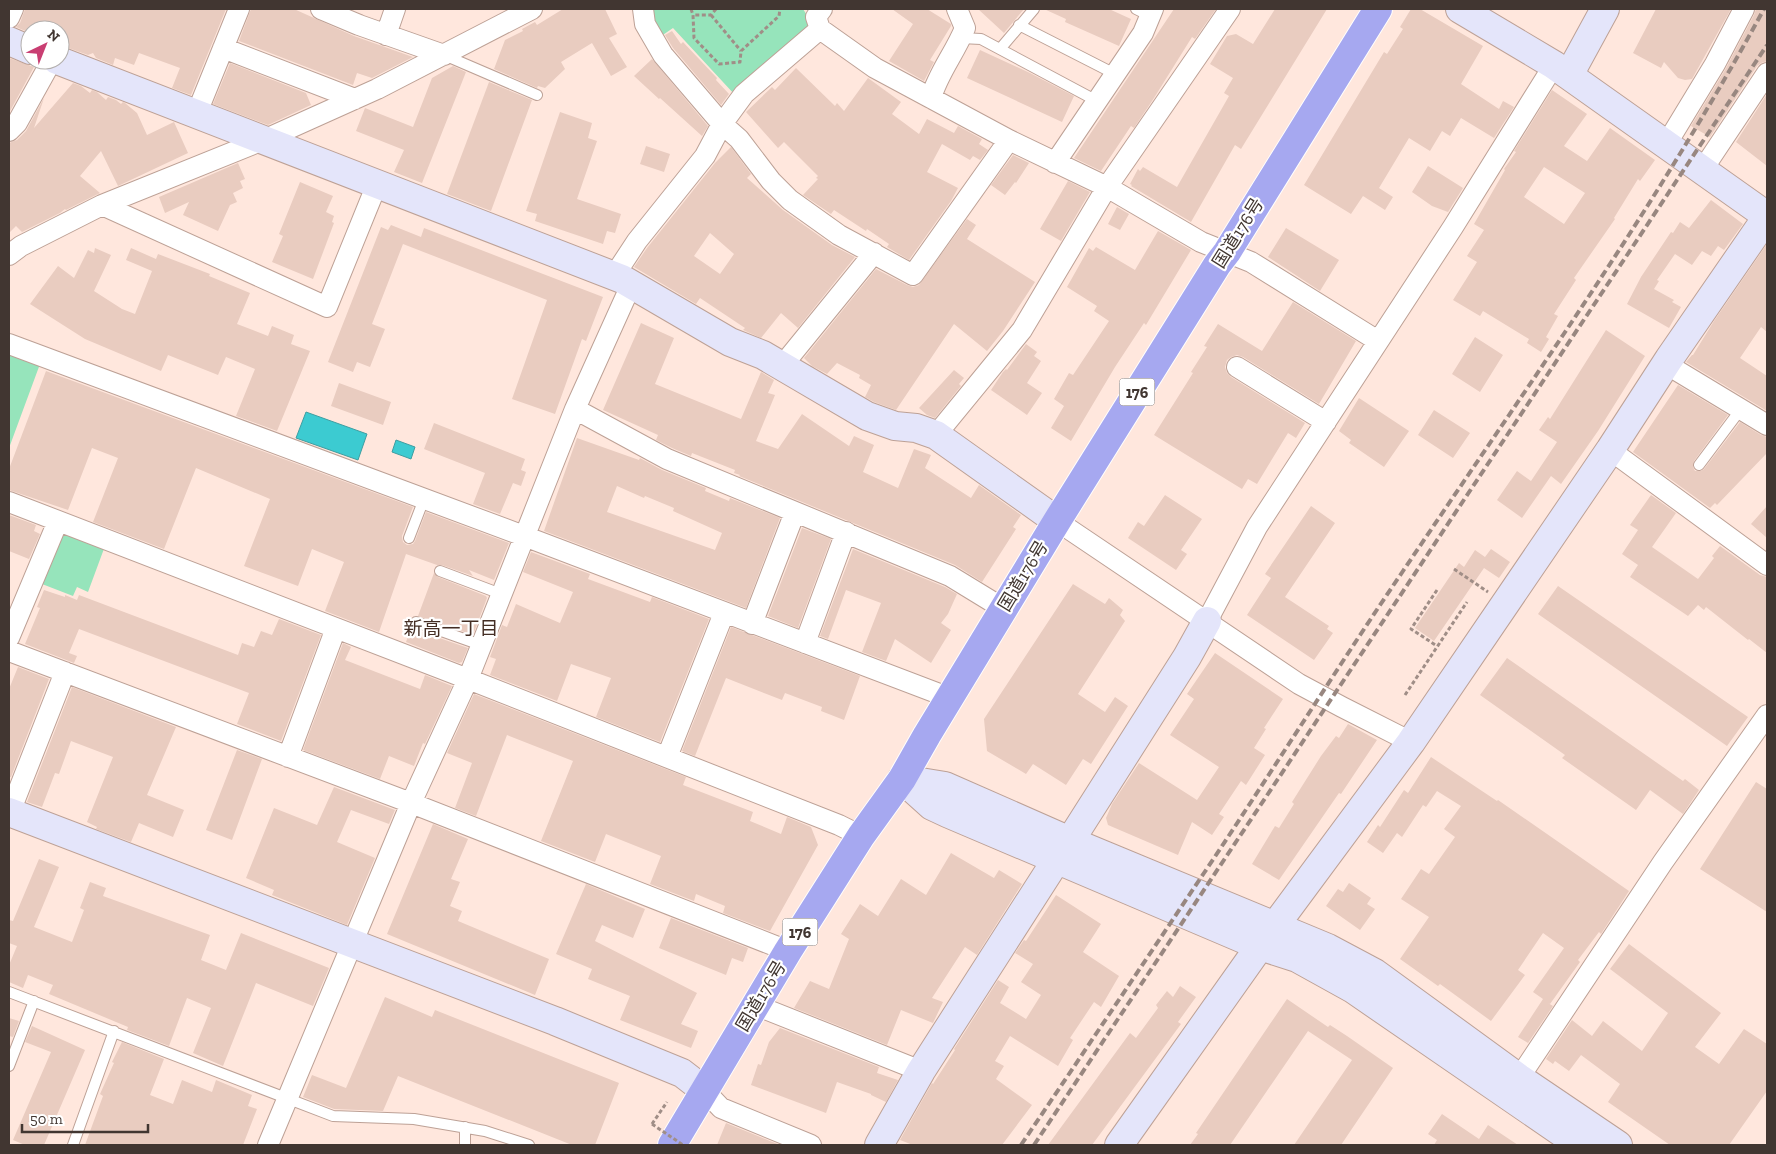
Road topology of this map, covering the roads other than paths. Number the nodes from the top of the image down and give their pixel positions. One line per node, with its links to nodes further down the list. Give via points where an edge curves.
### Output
1 (13, 9): 16 (street)
2 (239, 9): 20 (street)
3 (321, 9): 18 (street)
4 (395, 9): 18 (street)
5 (532, 9): 22 (street)
6 (643, 9): 33 (street, via 645,24 663,55)
7 (957, 9): 19 (street, via 965,28)
8 (1034, 9): 17 (lane)
9 (1230, 9): 41 (street)
10 (1378, 9): 45 (highway, 国道176号 / 176)
11 (1460, 9): 25 (street)
12 (1605, 9): 25 (street)
13 (1744, 9): 37 (street)
14 (1146, 11): 27 (street, via 1143,33)
15 (817, 16): 29 (street, via 875,68); 33 (street, via 744,94)
16 (9, 18)
17 (1019, 24): 21 (lane); 27 (lane)
18 (386, 35): 22 (street)
19 (961, 38): 21 (lane, via 981,39); 29 (street, via 936,81)
20 (223, 48): 30 (street); 32 (street)
21 (1000, 49): 31 (lane)
22 (444, 55): 28 (lane); 30 (street)
23 (70, 65): 32 (street)
24 (46, 70): 34 (street, via 17,123)
25 (1562, 70): 37 (street); 48 (street)
26 (1767, 73): 39 (street)
27 (1115, 74): 31 (street)
28 (537, 95)
29 (931, 98): 36 (street)
30 (355, 99): 35 (street)
31 (1097, 101): 38 (street)
32 (196, 114): 35 (street)
33 (722, 124): 46 (street, via 790,200 839,235); 47 (street, via 705,156 637,241)
34 (9, 131)
35 (261, 139): 40 (street); 42 (street)
36 (1009, 140): 38 (street); 46 (street, via 913,275)
37 (1667, 143): 39 (street)
38 (1055, 163): 41 (street)
39 (1703, 169): 43 (street)
40 (377, 184): 42 (street, via 327,307); 47 (street)
41 (1107, 187): 45 (street, via 1201,242); 57 (street, via 1022,330)
42 (102, 205): 44 (street)
43 (1766, 222): 50 (street)
44 (13, 244)
45 (1227, 252): 48 (street, via 1254,264); 63 (highway, 国道176号 / 176)
46 (874, 253): 51 (street)
47 (622, 281): 51 (street, via 730,342); 54 (street)
48 (1378, 341): 55 (street)
49 (9, 344): 60 (street)
50 (1666, 364): 53 (street); 58 (street)
51 (782, 366): 57 (street, via 867,416)
52 (1237, 367): 55 (street)
53 (1741, 409): 56 (street); 59 (lane)
54 (575, 410): 62 (street, via 667,459); 66 (street)
55 (1326, 422): 73 (street, via 1257,527)
56 (1767, 425)
57 (936, 435): 63 (street)
58 (1610, 450): 68 (street); 85 (street)
59 (1700, 465)
60 (424, 499): 66 (street); 67 (lane)
61 (9, 502): 64 (street)
62 (794, 512): 65 (street); 75 (street)
63 (1057, 520): 71 (highway, 国道176号 / 176); 73 (street)
64 (58, 521): 76 (street); 77 (street)
65 (846, 532): 71 (street, via 950,576); 78 (street)
66 (524, 536): 70 (street); 72 (street)
67 (409, 538)
68 (1767, 565)
69 (440, 571): 70 (lane)
70 (501, 594): 79 (street)
71 (1004, 608): 83 (highway, 国道176号 / 176)
72 (724, 613): 75 (street); 87 (street)
73 (1207, 621): 85 (street, via 1299,684); 92 (street)
74 (416, 622): 79 (lane)
75 (752, 624): 78 (street)
76 (336, 628): 82 (street); 86 (street)
77 (9, 638)
78 (805, 643): 83 (street)
79 (480, 645): 82 (street)
80 (9, 651): 81 (street)
81 (65, 672): 86 (street); 90 (street)
82 (468, 679): 87 (street); 89 (street)
83 (950, 698): 88 (highway, 国道176号 / 176)
84 (1767, 716): 102 (street)
85 (1411, 742): 93 (street)
86 (288, 757): 89 (street)
87 (667, 757): 91 (street)
88 (902, 778): 91 (highway, 国道176号 / 176); 92 (street, via 932,806)
89 (411, 803): 94 (street); 95 (street)
90 (9, 818): 94 (street)
91 (862, 836): 95 (highway, 国道176号 / 176)
92 (1064, 850): 93 (street); 101 (street)
93 (1268, 936): 102 (street, via 1328,948 1374,973); 113 (street); 114 (street, via 1297,958 1353,988)
94 (349, 951): 103 (street, via 674,1085); 104 (street)
95 (788, 951): 98 (highway, 国道176号 / 176)
96 (9, 992): 97 (lane)
97 (34, 1001): 99 (lane); 100 (lane)
98 (755, 1005): 101 (street); 103 (highway, 国道176号 / 176)
99 (114, 1032): 104 (lane); 106 (lane)
100 (9, 1066)
101 (921, 1071): 112 (street)
102 (1519, 1078): 115 (street)
103 (704, 1090): 110 (highway, 国道176号 / 176); 111 (street, via 721,1108)
104 (288, 1098): 105 (lane, via 333,1116 414,1119); 107 (street)
105 (465, 1127): 108 (lane); 109 (lane)
106 (73, 1145)
107 (268, 1145)
108 (465, 1145)
109 (529, 1145)
110 (672, 1145)
111 (811, 1145)
112 (879, 1145)
113 (1119, 1145)
114 (1580, 1145)
115 (1618, 1145)

